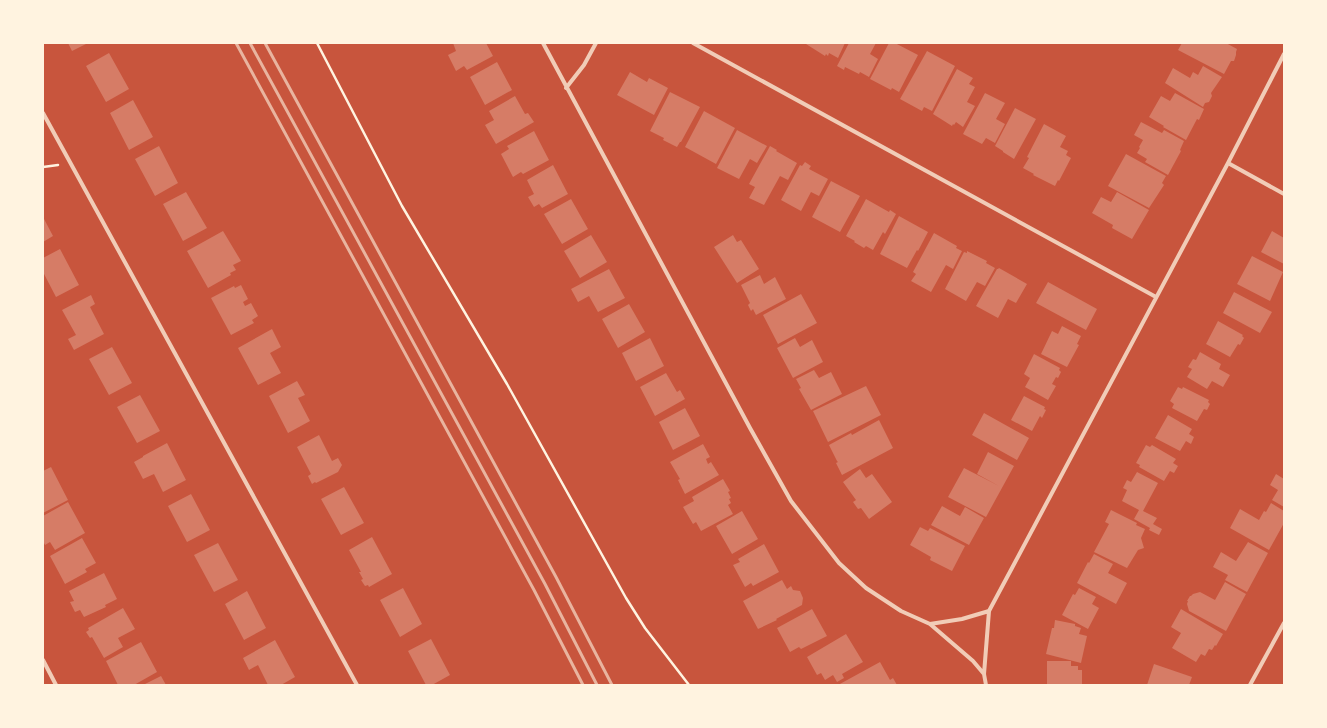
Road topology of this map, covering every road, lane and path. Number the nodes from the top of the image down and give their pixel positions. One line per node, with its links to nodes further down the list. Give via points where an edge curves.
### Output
1 (318, 43): 18 (path, via 402,206 507,384 626,598 645,628)
2 (543, 43): 6 (street)
3 (596, 43): 6 (street, via 584,65)
4 (693, 43): 10 (street)
5 (1284, 54): 8 (street)
6 (566, 88): 13 (street, via 791,502 839,563 866,588 901,611)
7 (43, 113): 17 (street)
8 (1228, 163): 9 (street); 10 (street)
9 (1284, 194)
10 (1156, 297): 11 (street)
11 (989, 611): 13 (street, via 962,619); 15 (street)
12 (1284, 623): 20 (street)
13 (930, 624): 15 (street, via 973,661)
14 (43, 660): 16 (street)
15 (984, 674): 19 (street)
16 (56, 685)
17 (357, 685)
18 (689, 685)
19 (986, 685)
20 (1250, 685)

